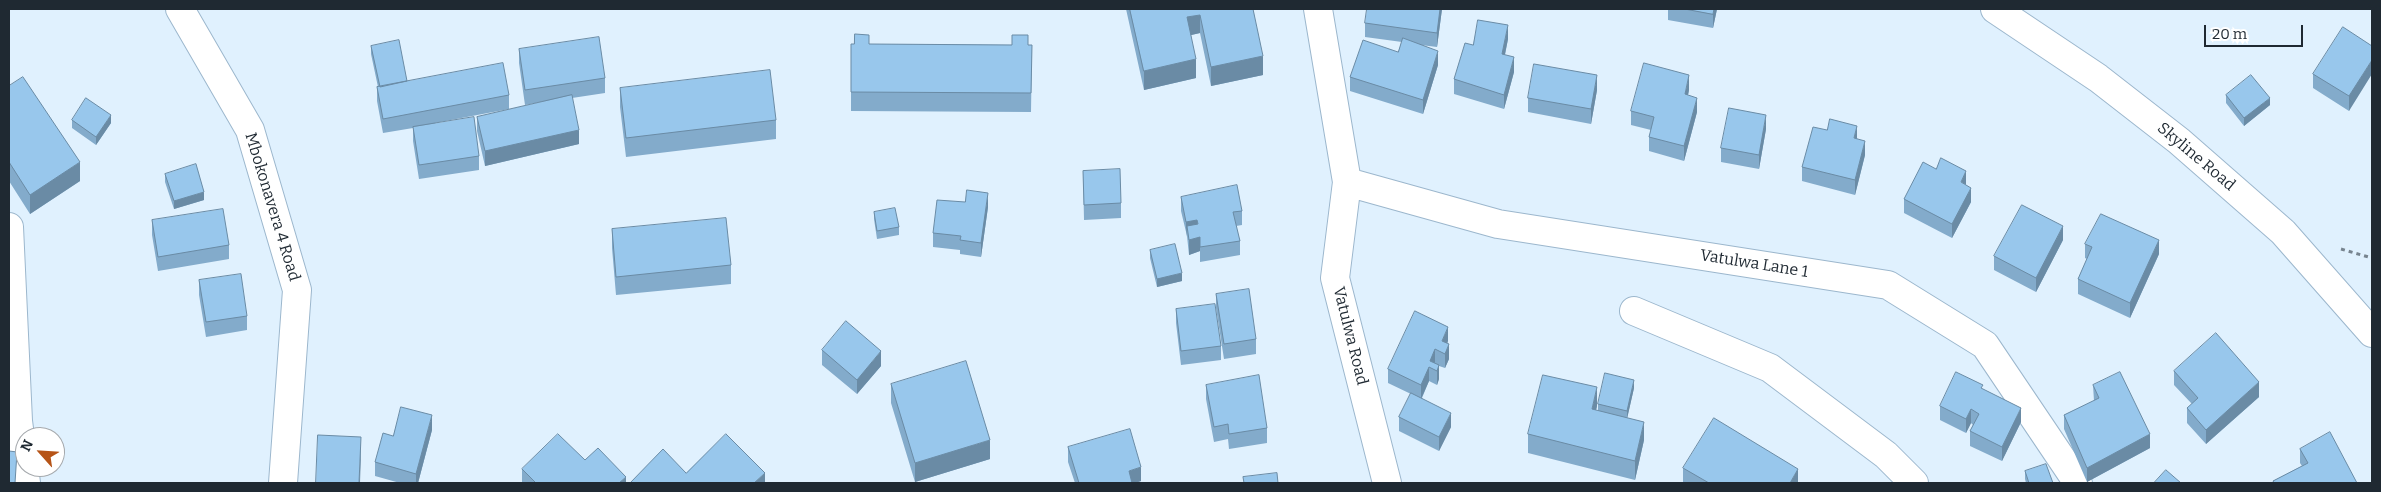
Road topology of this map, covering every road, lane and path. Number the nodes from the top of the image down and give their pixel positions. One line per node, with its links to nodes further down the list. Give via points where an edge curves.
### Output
1 (180, 9): 9 (street, Mbokonavera 4 Road, via 250,130 297,290)
2 (1318, 9): 4 (street, Vatulwa Road)
3 (1995, 9): 7 (street, Skyline Road, via 2098,78 2179,141 2283,232)
4 (1348, 182): 10 (street, Vatulwa Road, via 1336,278); 12 (street, Vatulwa Lane 1, via 1498,224 1888,285 1985,345)
5 (9, 227): 8 (street, via 18,421)
6 (1634, 311): 11 (street, via 1770,368 1886,455)
7 (2372, 333)
8 (26, 483)
9 (283, 483)
10 (1387, 483)
11 (1914, 483)
12 (2078, 483)

